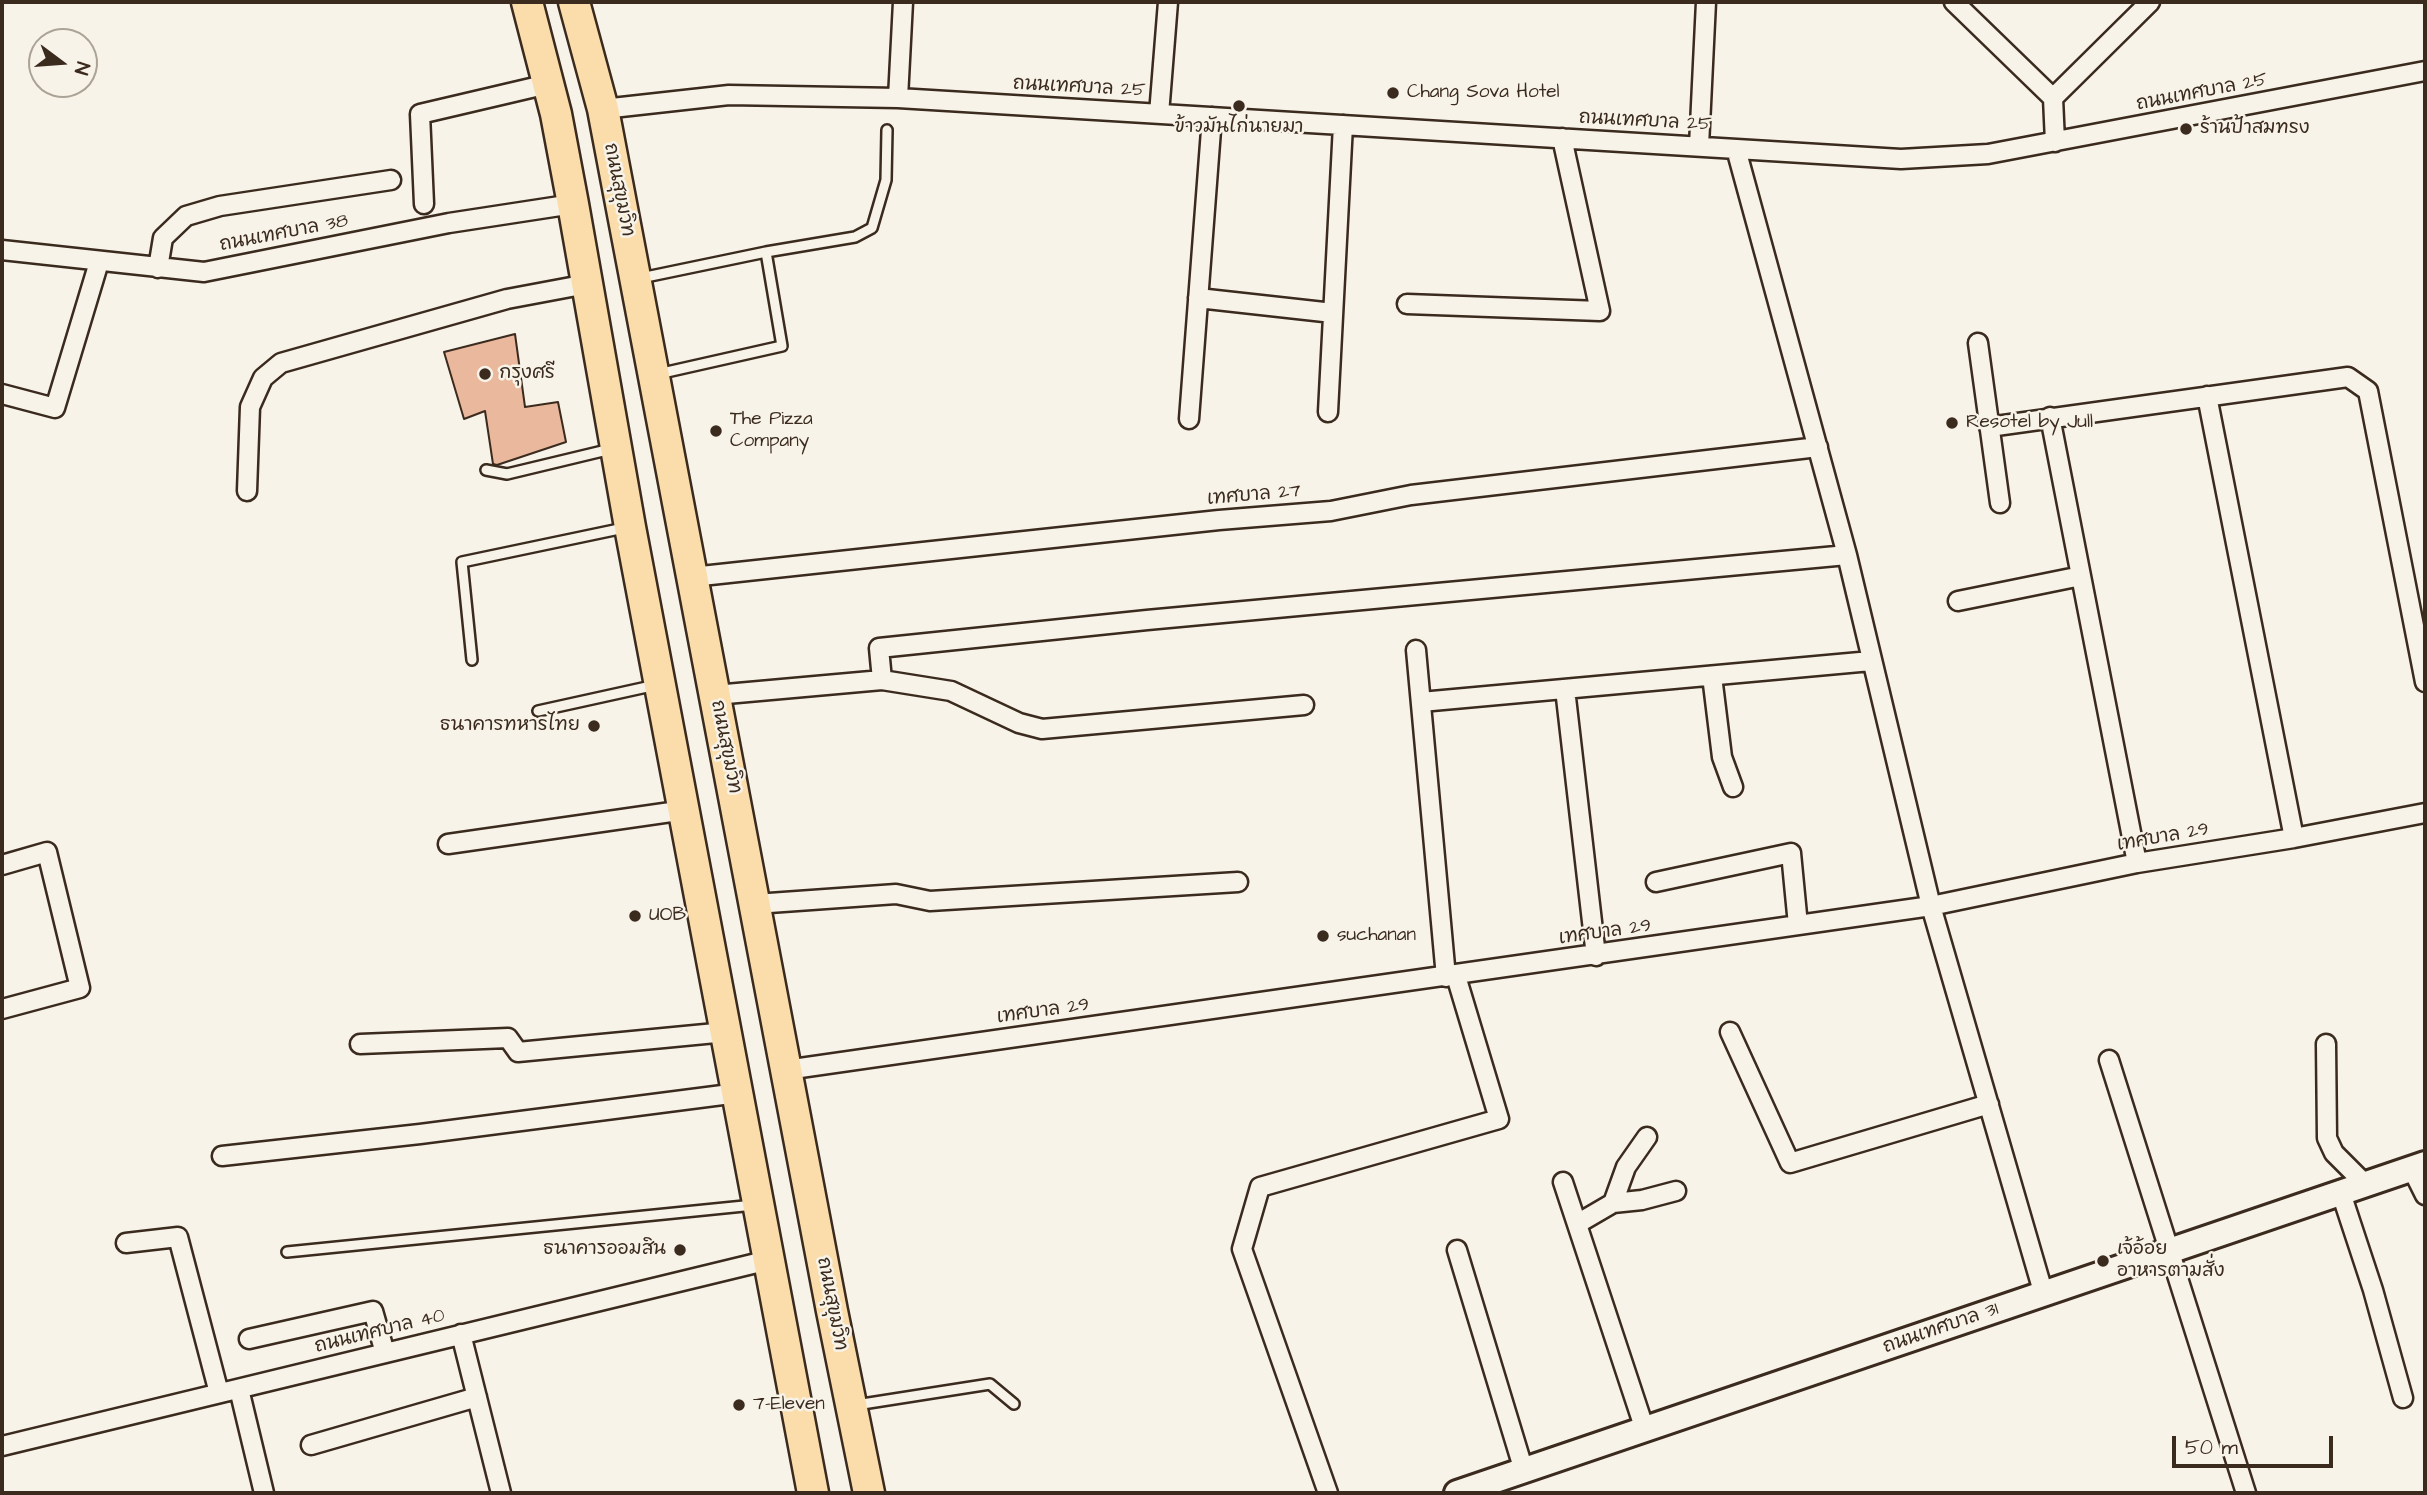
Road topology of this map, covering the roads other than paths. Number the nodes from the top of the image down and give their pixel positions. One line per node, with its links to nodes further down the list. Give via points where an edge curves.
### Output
1 (527, 2): 9 (highway)
2 (574, 2): 12 (highway, ถนนสุขุมวิท)
3 (904, 2): 10 (street)
4 (1168, 2): 14 (street)
5 (1706, 2): 20 (street)
6 (2150, 2): 11 (street)
7 (1962, 4): 11 (street)
8 (2424, 72): 19 (street, ถนนเทศบาล 25)
9 (548, 84): 13 (highway); 23 (street, via 420,114)
10 (898, 98): 12 (street, ถนนเทศบาล 25, via 729,95); 14 (street, ถนนเทศบาล 25)
11 (2053, 98): 19 (street)
12 (603, 109): 13 (highway); 29 (highway, ถนนสุขุมวิท)
13 (556, 114): 24 (highway)
14 (1159, 114): 15 (street, ถนนเทศบาล 25)
15 (1212, 117): 16 (street, ถนนเทศบาล 25); 31 (street)
16 (1343, 125): 18 (street, ถนนเทศบาล 25); 33 (street)
17 (887, 130): 26 (lane, via 886,180 872,228 855,237)
18 (1562, 138): 20 (street, ถนนเทศบาล 25); 32 (street, via 1600,311)
19 (2055, 142): 21 (street, ถนนเทศบาล 25, via 1987,154 1901,159)
20 (1699, 146): 21 (street, ถนนเทศบาล 25)
21 (1736, 149): 42 (street)
22 (391, 180): 28 (street, via 220,206 186,216 163,238)
23 (424, 204)
24 (573, 204): 28 (street, ถนนเทศบาล 38, via 449,223 204,272); 30 (highway)
25 (2, 250): 27 (street, ถนนเทศบาล 38)
26 (765, 252): 29 (lane); 35 (lane, via 782,346)
27 (99, 262): 28 (street, ถนนเทศบาล 38); 36 (street, via 55,408)
28 (158, 268)
29 (635, 279): 35 (highway, ถนนสุขุมวิท)
30 (587, 284): 43 (highway); 45 (street, via 507,299 281,363 263,378 250,407)
31 (1198, 298): 33 (street); 40 (street)
32 (1407, 304)
33 (1333, 313): 38 (street)
34 (1978, 343): 41 (street)
35 (654, 375): 50 (highway, ถนนสุขุมวิท)
36 (2, 394)
37 (2207, 396): 39 (street); 52 (street, via 2348,377 2368,391); 68 (street)
38 (1328, 412)
39 (2050, 417): 41 (street); 49 (street)
40 (1189, 419)
41 (1989, 426): 46 (street)
42 (1818, 447): 48 (street); 50 (street, เทศบาล 27, via 1411,495 1331,510)
43 (617, 448): 44 (lane, via 506,474); 47 (highway)
44 (486, 470)
45 (247, 491)
46 (2000, 503)
47 (630, 527): 54 (lane, via 462,562); 59 (highway)
48 (1847, 555): 55 (street); 57 (street, via 879,648)
49 (2081, 576): 51 (street); 70 (street)
50 (692, 577): 61 (highway, ถนนสุขุมวิท)
51 (1958, 601)
52 (2419, 620): 58 (street)
53 (1416, 650): 62 (street)
54 (472, 660)
55 (1871, 661): 56 (street); 75 (street)
56 (1712, 676): 60 (street); 65 (street, via 1722,757)
57 (881, 680): 61 (street); 63 (street, via 951,691 1042,729)
58 (2425, 682)
59 (661, 684): 64 (lane); 66 (highway)
60 (1565, 689): 62 (street); 77 (street)
61 (715, 695): 74 (highway, ถนนสุขุมวิท)
62 (1421, 702): 78 (street)
63 (1304, 705)
64 (538, 711)
65 (1733, 787)
66 (685, 810): 69 (street); 81 (highway)
67 (2425, 813): 68 (street, เทศบาล 29)
68 (2294, 838): 70 (street, เทศบาล 29)
69 (448, 844)
70 (2137, 863): 75 (street, เทศบาล 29)
71 (2, 865): 79 (street, via 47,852 80,988)
72 (1238, 882): 74 (street, via 930,901 895,894)
73 (1656, 882): 76 (street, via 1791,853)
74 (755, 904): 85 (highway, ถนนสุขุมวิท)
75 (1931, 906): 76 (street, เทศบาล 29); 87 (street)
76 (1798, 925): 77 (street, เทศบาล 29)
77 (1596, 956): 78 (street, เทศบาล 29)
78 (1451, 976): 85 (street, เทศบาล 29); 122 (street, via 1499,1119 1260,1187 1242,1249)
79 (2, 1009)
80 (1730, 1031): 87 (street, via 1790,1163)
81 (726, 1032): 82 (street, via 518,1052 508,1038); 86 (highway)
82 (360, 1044)
83 (2326, 1044): 92 (street, via 2327,1138 2334,1153)
84 (2109, 1060): 102 (street)
85 (786, 1070): 113 (highway, ถนนสุขุมวิท)
86 (738, 1093): 89 (street); 97 (highway)
87 (1989, 1104): 104 (street)
88 (1647, 1137): 96 (street, via 1626,1167)
89 (222, 1156)
90 (2419, 1166): 92 (main road, ถนนเทศบาล 31); 95 (street)
91 (1563, 1182): 98 (street)
92 (2366, 1185): 94 (main road, ถนนเทศบาล 31)
93 (1676, 1191): 96 (street)
94 (2342, 1194): 102 (main road, ถนนเทศบาล 31); 111 (street)
95 (2425, 1195)
96 (1613, 1203): 98 (street)
97 (759, 1205): 101 (lane); 103 (highway)
98 (1577, 1224): 114 (street)
99 (126, 1244): 109 (street, via 178,1237)
100 (1457, 1250): 117 (street)
101 (287, 1252)
102 (2169, 1253): 104 (main road, ถนนเทศบาล 31); 124 (street)
103 (769, 1260): 105 (street, ถนนเทศบาล 40); 120 (highway)
104 (2044, 1295): 114 (main road, ถนนเทศบาล 31)
105 (461, 1334): 107 (street, ถนนเทศบาล 40); 110 (street)
106 (249, 1339): 107 (street, via 373,1311)
107 (385, 1353): 108 (street, ถนนเทศบาล 40)
108 (239, 1389): 109 (street, ถนนเทศบาล 40); 118 (street)
109 (219, 1393): 115 (street, ถนนเทศบาล 40)
110 (477, 1397): 116 (street); 119 (street)
111 (2403, 1398)
112 (1014, 1404): 113 (lane, via 990,1384)
113 (851, 1406): 121 (highway, ถนนสุขุมวิท)
114 (1645, 1430): 117 (main road, ถนนเทศบาล 31)
115 (2, 1446)
116 (311, 1446)
117 (1524, 1471): 123 (main road, ถนนเทศบาล 31)
118 (264, 1493)
119 (501, 1493)
120 (813, 1493)
121 (869, 1493)
122 (1328, 1493)
123 (1457, 1493)
124 (2246, 1493)

